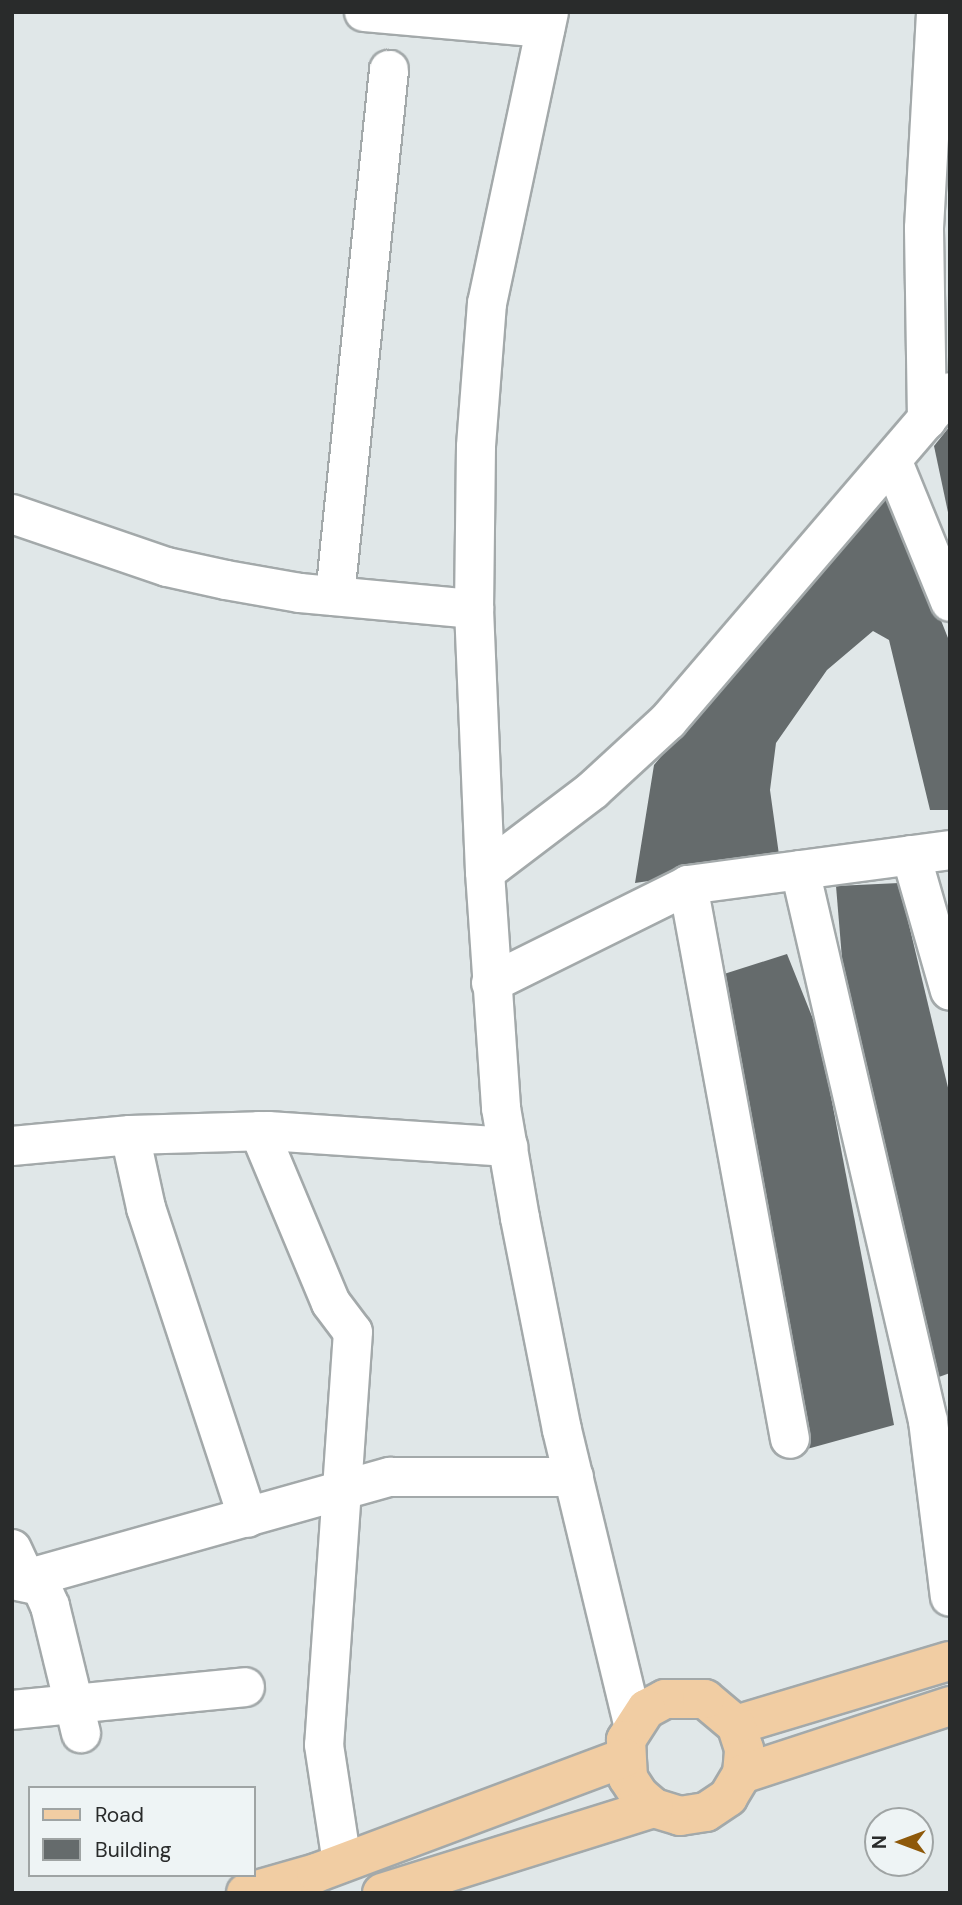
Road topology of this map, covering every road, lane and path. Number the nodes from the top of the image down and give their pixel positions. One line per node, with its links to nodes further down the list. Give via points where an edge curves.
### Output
1 (364, 12): 3 (street)
2 (936, 12): 5 (street, via 924,228)
3 (547, 20): 10 (street, via 487,303 476,447)
4 (389, 70): 8 (street)
5 (938, 406): 6 (street)
6 (893, 462): 9 (street); 14 (street, via 668,721 593,790)
7 (12, 514): 8 (street, via 167,567)
8 (335, 596): 10 (street)
9 (950, 602)
10 (474, 609): 14 (street)
11 (950, 850): 12 (street)
12 (912, 855): 13 (street); 17 (street)
13 (800, 870): 15 (street); 27 (street, via 928,1421)
14 (485, 872): 16 (street)
15 (688, 885): 16 (street); 22 (street)
16 (491, 983): 21 (street)
17 (950, 990)
18 (259, 1131): 19 (street); 21 (street); 24 (street, via 331,1303 353,1332)
19 (130, 1135): 20 (street); 25 (street, via 146,1208)
20 (12, 1146)
21 (508, 1147): 23 (street)
22 (790, 1439)
23 (574, 1477): 24 (street, via 390,1477); 34 (street)
24 (343, 1493): 25 (street); 37 (street, via 324,1745)
25 (248, 1518): 26 (street)
26 (16, 1569): 32 (street, via 41,1586 50,1606)
27 (950, 1597)
28 (950, 1661): 33 (main road)
29 (245, 1687): 32 (street)
30 (950, 1706): 35 (main road)
31 (12, 1710): 32 (street)
32 (78, 1719)
33 (736, 1725): 34 (main road, via 705,1699 685,1695 646,1709); 35 (main road, via 744,1749)
34 (629, 1741): 36 (main road, via 639,1795); 37 (main road)
35 (742, 1774): 36 (main road, via 728,1797 706,1812 680,1816)
36 (654, 1808): 38 (main road)
37 (342, 1863): 39 (main road)
38 (425, 1886): 40 (main road)
39 (246, 1893)
40 (382, 1893)

